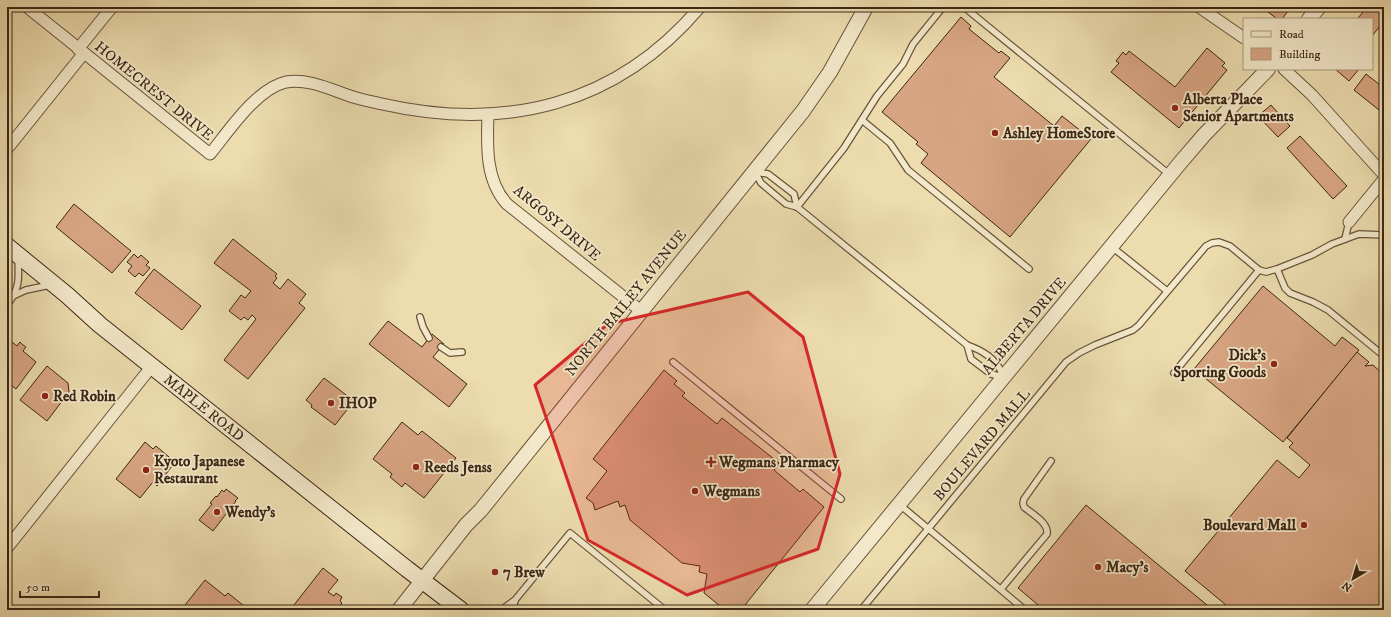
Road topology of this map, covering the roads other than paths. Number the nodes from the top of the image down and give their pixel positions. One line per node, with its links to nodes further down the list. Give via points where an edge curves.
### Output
1 (27, 7): 11 (street, HOMECREST DRIVE)
2 (112, 7): 11 (street)
3 (700, 7): 14 (street, via 664,45 618,78 547,106 518,112)
4 (866, 7): 17 (street, NORTH BAILEY AVENUE, via 830,72)
5 (943, 7): 15 (lane, via 913,44 902,64)
6 (964, 7): 18 (lane)
7 (1319, 7): 9 (street)
8 (1206, 9): 10 (street)
9 (1310, 18)
10 (1243, 37)
11 (81, 51): 14 (street, HOMECREST DRIVE, via 210,154 253,102 264,92 286,82 315,84 355,98 413,110); 16 (street)
12 (1267, 70): 18 (street, ALBERTA DRIVE, via 1204,135)
13 (1285, 70): 19 (street, via 1329,112)
14 (488, 114): 34 (street, ARGOSY DRIVE, via 488,154 494,185 499,195)
15 (862, 120): 21 (lane, via 844,148); 27 (lane, via 890,143 908,170)
16 (7, 149)
17 (755, 172): 21 (lane, via 761,183 786,204); 21 (lane, via 768,174 794,194); 34 (street, NORTH BAILEY AVENUE)
18 (1170, 175): 25 (street, ALBERTA DRIVE)
19 (1384, 175)
20 (1384, 180): 22 (street)
21 (797, 207): 37 (lane)
22 (1349, 222): 24 (lane)
23 (1384, 235): 24 (lane, via 1359,234)
24 (1345, 239): 28 (lane)
25 (1112, 247): 31 (lane); 44 (street, ALBERTA DRIVE)
26 (11, 254): 30 (main road, MAPLE ROAD); 32 (lane, via 18,283)
27 (1029, 269)
28 (1277, 269): 29 (lane, via 1266,272); 40 (lane, via 1285,288 1290,293 1328,310)
29 (1259, 270): 31 (lane, BOULEVARD MALL, via 1230,246 1219,242 1212,243 1201,250); 43 (lane)
30 (53, 284): 32 (lane, via 26,290); 42 (main road, MAPLE ROAD)
31 (1167, 291): 48 (lane, BOULEVARD MALL, via 1133,330 1095,345 1066,362)
32 (14, 296): 33 (lane)
33 (7, 305)
34 (641, 311): 50 (street, NORTH BAILEY AVENUE)
35 (420, 317): 36 (lane, via 422,327)
36 (429, 338)
37 (967, 345): 44 (lane, via 979,349 998,364); 44 (lane, via 972,358 991,374)
38 (441, 348): 39 (lane, via 450,353)
39 (462, 352)
40 (1384, 356)
41 (673, 362): 46 (lane)
42 (152, 366): 49 (street); 50 (main road, MAPLE ROAD)
43 (1174, 373)
44 (1004, 377): 47 (street, ALBERTA DRIVE)
45 (1051, 461): 51 (lane, via 1023,503 1024,507 1045,524 1047,534)
46 (842, 499)
47 (899, 504): 48 (lane); 58 (street, ALBERTA DRIVE)
48 (928, 529): 51 (lane); 59 (lane, BOULEVARD MALL)
49 (7, 548)
50 (423, 580): 53 (street, NORTH BAILEY AVENUE); 54 (main road, MAPLE ROAD)
51 (1001, 589): 60 (lane)
52 (515, 600): 55 (lane); 56 (lane); 57 (lane, via 570,533)
53 (399, 610)
54 (461, 610)
55 (501, 610)
56 (512, 610)
57 (666, 610)
58 (812, 610)
59 (861, 610)
60 (1026, 610)

